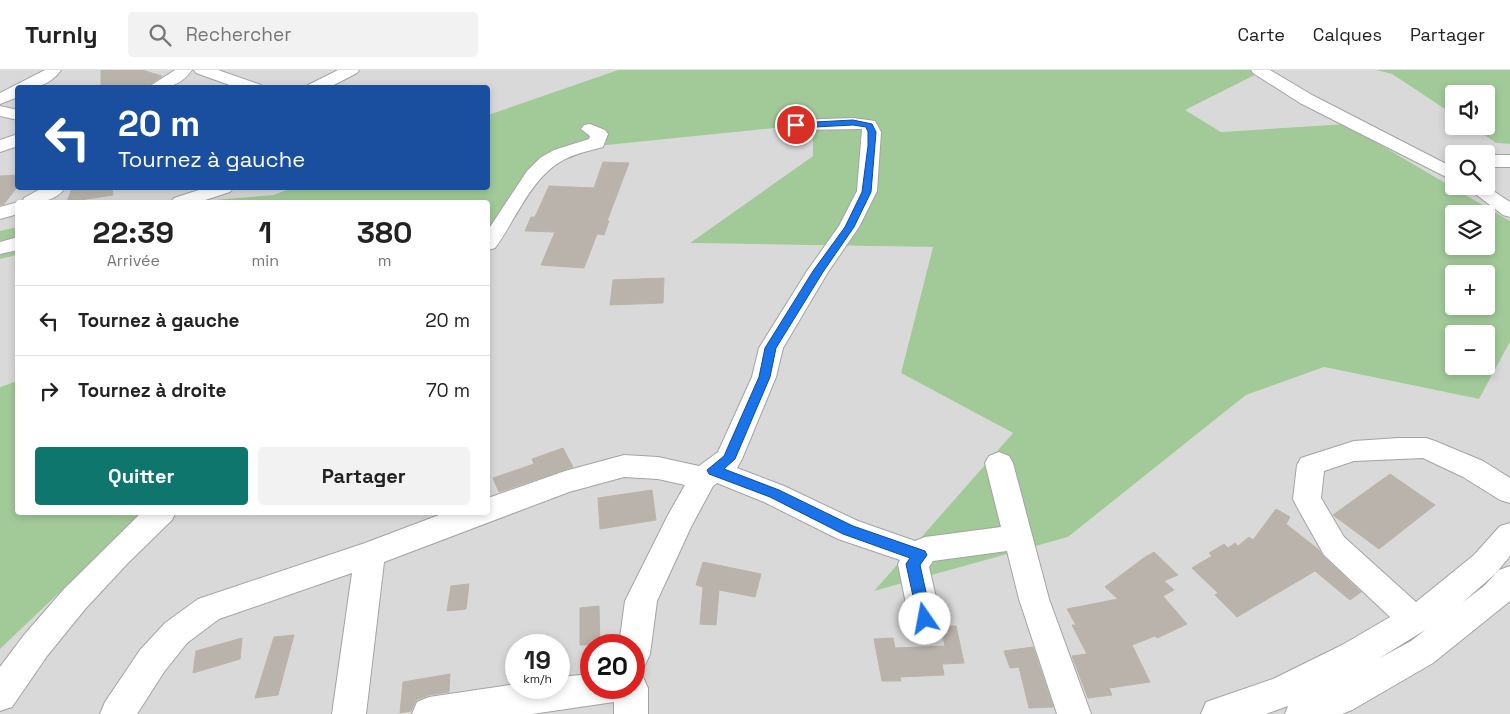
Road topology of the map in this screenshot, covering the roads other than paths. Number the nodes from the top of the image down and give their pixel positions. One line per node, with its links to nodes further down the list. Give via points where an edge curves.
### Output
1 (53, 70): 7 (street)
2 (184, 70): 8 (street)
3 (202, 70): 9 (street)
4 (351, 70): 10 (street)
5 (1259, 70): 21 (street, via 1306,99)
6 (1271, 70): 22 (street)
7 (30, 85)
8 (161, 85)
9 (246, 85)
10 (320, 85)
11 (15, 92): 12 (street)
12 (0, 99)
13 (0, 111): 14 (street)
14 (15, 114)
15 (796, 125): 37 (street, via 870,125 867,192 849,227 770,348 764,377 729,459)
16 (590, 129): 33 (street, via 599,134 597,143 572,149 542,166)
17 (15, 140): 18 (street)
18 (0, 147)
19 (1495, 161): 20 (street)
20 (1510, 161)
21 (1445, 167)
22 (1445, 167)
23 (1495, 188): 27 (street)
24 (52, 190): 28 (street)
25 (217, 190): 29 (street)
26 (1487, 195): 31 (street)
27 (1510, 199)
28 (34, 200)
29 (187, 200)
30 (15, 209): 32 (street)
31 (1510, 211)
32 (0, 214)
33 (490, 241)
34 (15, 244): 35 (street)
35 (0, 248)
36 (999, 463): 43 (street)
37 (708, 474): 39 (street, via 624,466 565,482); 45 (street, via 774,494 848,530); 49 (street, via 678,523 641,601)
38 (1510, 492): 48 (street, via 1473,469 1426,448 1354,451 1311,464 1307,500 1334,546)
39 (490, 509)
40 (159, 515): 51 (street, via 72,601)
41 (473, 515): 44 (street)
42 (1510, 535): 48 (street, via 1485,564 1435,607)
43 (1018, 536): 45 (street, via 925,550); 57 (street, via 1034,598)
44 (370, 554): 53 (street, via 209,609 176,632); 54 (street)
45 (920, 555): 47 (street, via 913,564)
46 (1510, 579): 59 (street, via 1495,596 1422,652 1340,698)
47 (925, 619)
48 (1414, 620): 58 (street, via 1354,656 1280,693)
49 (637, 634)
50 (580, 691): 55 (street)
51 (0, 695)
52 (631, 699): 56 (street)
53 (116, 714)
54 (349, 714)
55 (429, 714)
56 (631, 714)
57 (1074, 714)
58 (1218, 714)
59 (1302, 714)

